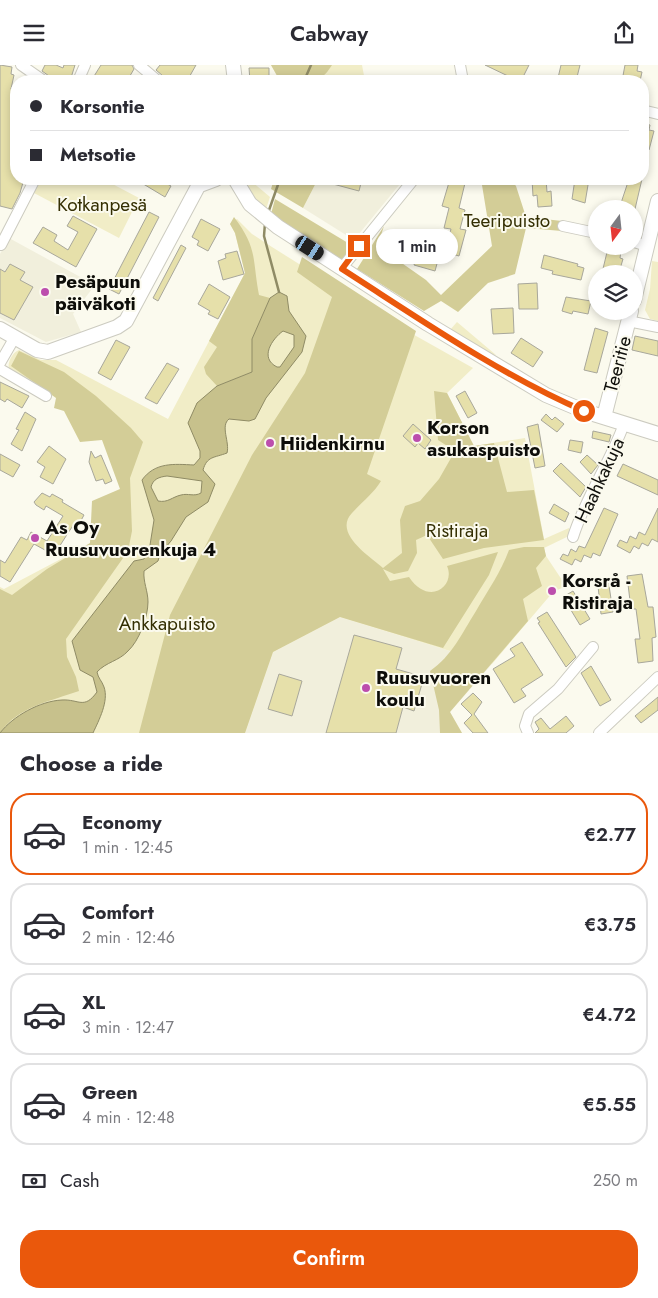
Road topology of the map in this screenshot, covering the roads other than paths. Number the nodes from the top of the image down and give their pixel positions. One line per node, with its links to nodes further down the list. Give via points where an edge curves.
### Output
1 (21, 65): 3 (street)
2 (139, 65): 4 (street)
3 (35, 75)
4 (151, 75)
5 (32, 185): 13 (street)
6 (199, 185): 19 (main road, via 126,321 48,352 37,350)
7 (239, 185): 14 (main road, via 257,211)
8 (409, 185): 14 (street)
9 (658, 201): 12 (main road)
10 (563, 226): 11 (street)
11 (588, 231)
12 (643, 237)
13 (1, 245)
14 (342, 269): 23 (main road, via 546,395)
15 (629, 320): 23 (main road, Teeritie)
16 (640, 320): 17 (street)
17 (658, 327)
18 (0, 329): 19 (main road)
19 (15, 337): 20 (street)
20 (0, 363)
21 (0, 369): 22 (street)
22 (46, 396)
23 (604, 417): 24 (main road)
24 (624, 424): 25 (main road); 26 (street, Haahkakuja)
25 (658, 434)
26 (573, 537)
27 (593, 647): 29 (street, via 558,689 529,714 525,726)
28 (658, 677): 30 (street)
29 (528, 733)
30 (599, 733)

